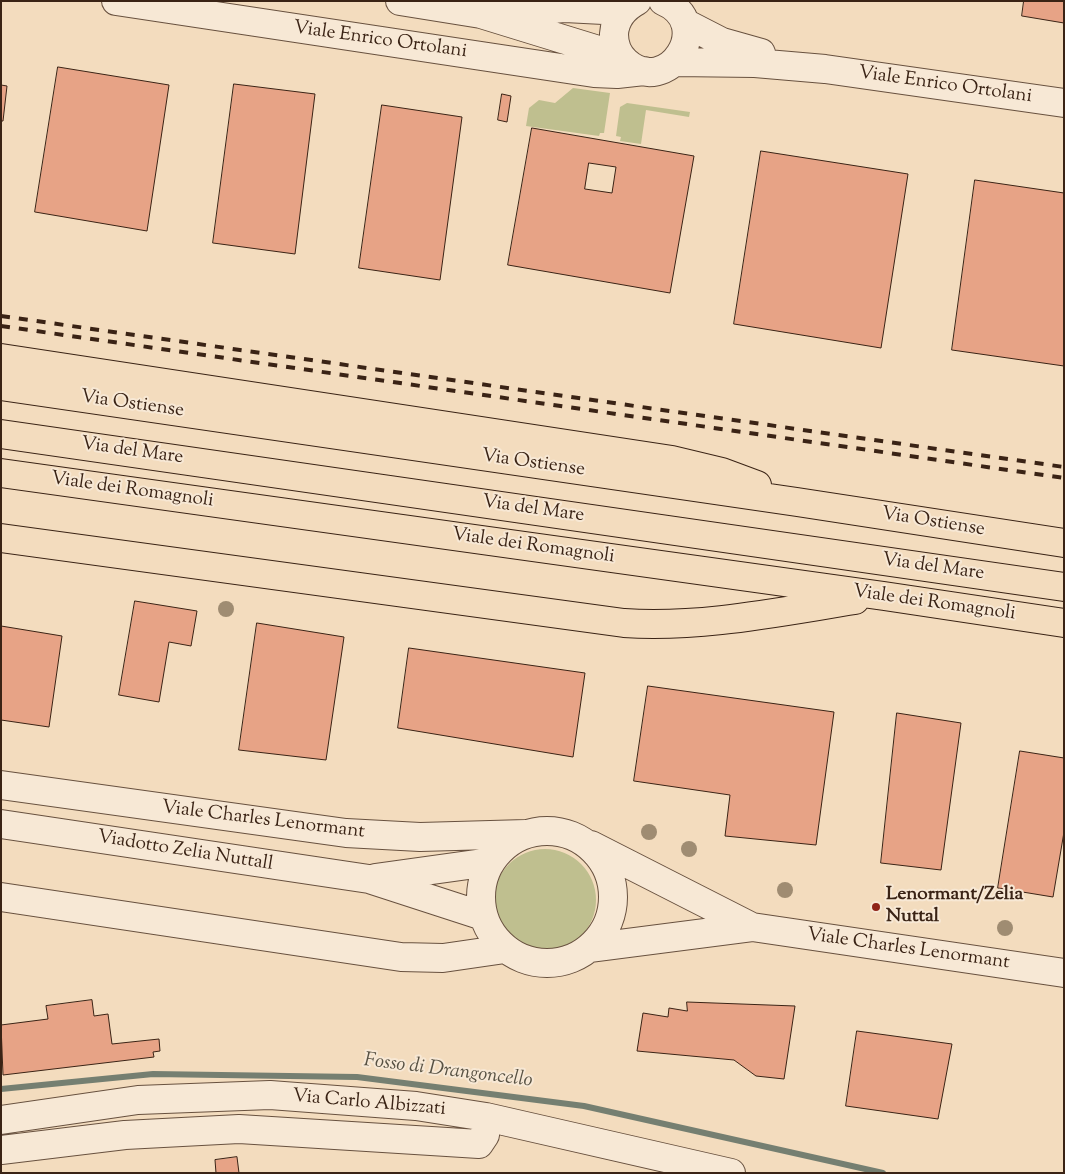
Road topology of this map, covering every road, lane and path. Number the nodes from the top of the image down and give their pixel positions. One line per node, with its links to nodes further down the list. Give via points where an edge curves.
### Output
1 (116, 1): 10 (street, Viale Enrico Ortolani, via 594,73)
2 (400, 1): 6 (street)
3 (576, 5): 4 (street); 6 (street)
4 (630, 6): 7 (street, via 617,20 614,29 616,48)
5 (673, 8): 8 (street, via 687,33 682,54); 9 (street, Viale Enrico Ortolani, via 722,42)
6 (481, 14): 7 (street)
7 (621, 57): 10 (street)
8 (675, 62): 9 (street, Viale Enrico Ortolani, via 755,63); 10 (street, Viale Enrico Ortolani, via 656,71)
9 (825, 69): 11 (street, Viale Enrico Ortolani)
10 (644, 71)
11 (1064, 103)
12 (1, 358): 16 (main road, via 654,457 722,472)
13 (1, 386): 16 (main road, Via Ostiense)
14 (1, 434): 19 (main road, Via del Mare)
15 (1, 473): 20 (main road, Viale dei Romagnoli)
16 (797, 502): 18 (main road, Via Ostiense)
17 (1, 538): 20 (main road, via 642,624 700,623)
18 (1064, 543)
19 (1064, 587)
20 (884, 596): 21 (main road, Viale dei Romagnoli)
21 (1064, 623)
22 (1, 785): 24 (street, Viale Charles Lenormant, via 356,834 427,837)
23 (1, 824): 27 (street, Viadotto Zelia Nuttall)
24 (526, 834): 25 (street, via 565,833); 26 (street, via 512,840)
25 (582, 841): 30 (street, Viale Charles Lenormant); 32 (street, via 602,861 613,893 611,914 603,933)
26 (490, 862): 27 (street, Viadotto Zelia Nuttall); 29 (street, via 482,879 480,898)
27 (369, 879): 29 (street, Viadotto Zelia Nuttall)
28 (1, 897): 31 (street, via 401,957 434,958)
29 (483, 916): 31 (street, via 491,934)
30 (752, 927): 32 (street, Viale Charles Lenormant); 33 (street, Viale Charles Lenormant)
31 (505, 948): 32 (street, via 525,960 547,964 570,960)
32 (589, 948)
33 (1064, 972)
34 (486, 1117): 35 (street, Via Carlo Albizzati, via 416,1106 270,1095 138,1100); 36 (street, via 484,1135 479,1144 239,1129 125,1135); 37 (street, Via Carlo Albizzati)
35 (1, 1120)
36 (1, 1150)
37 (731, 1173)

